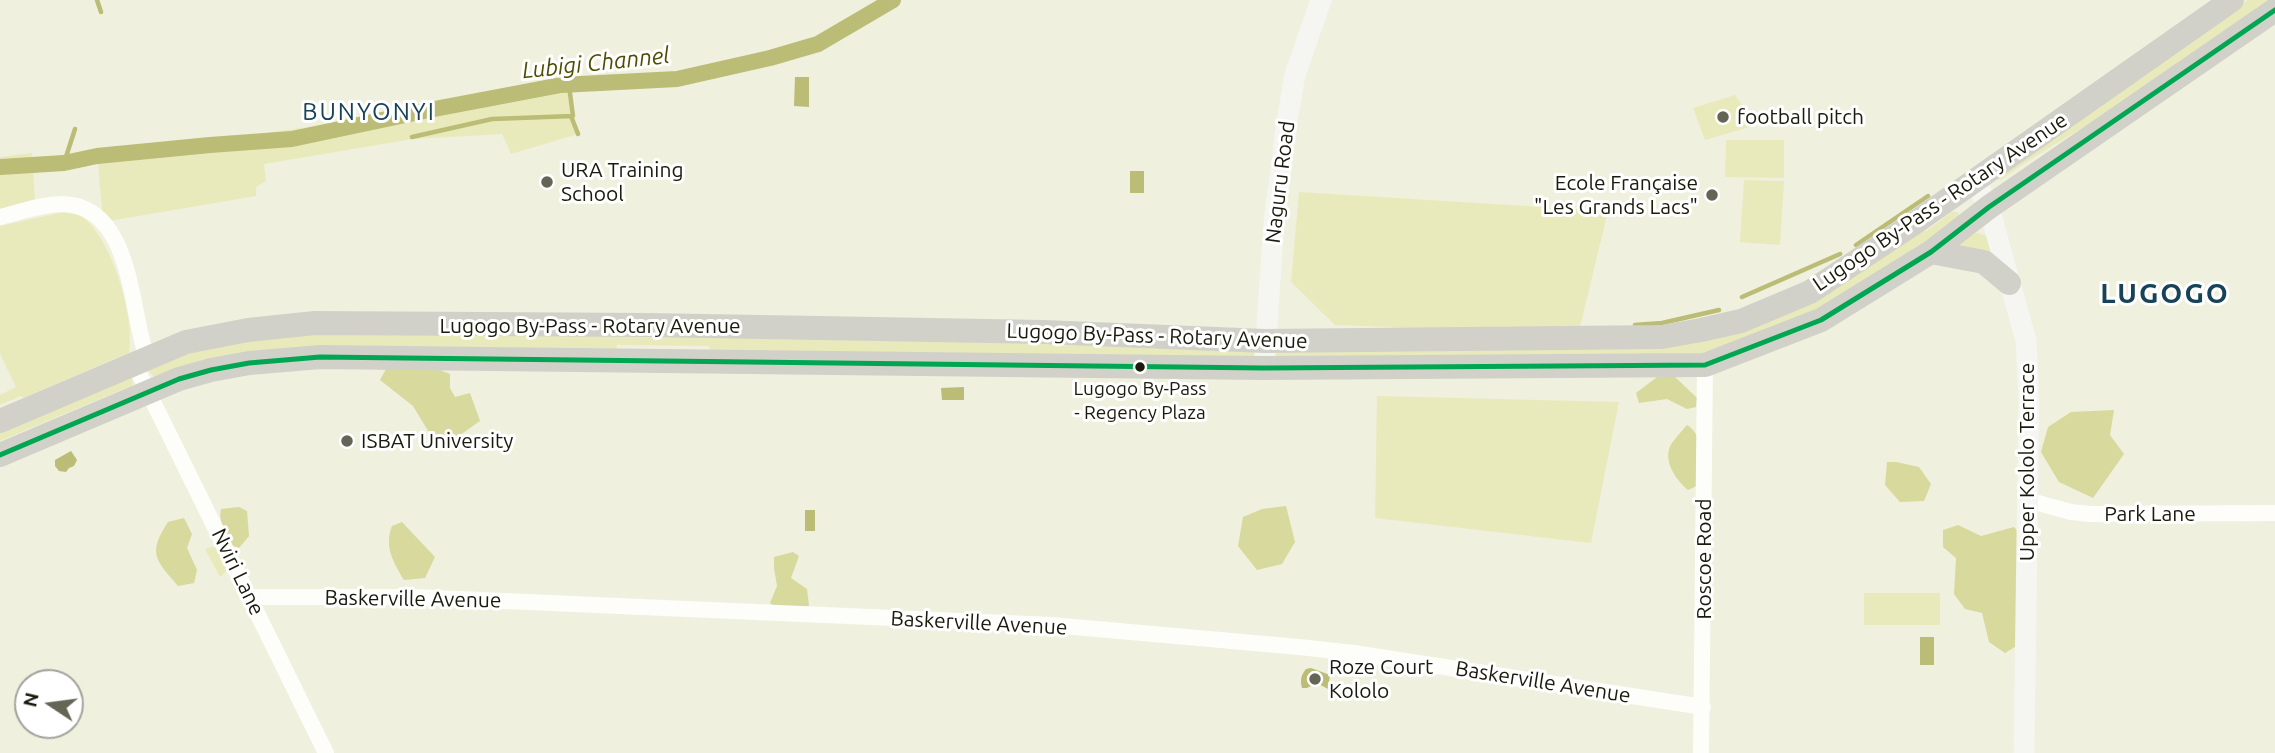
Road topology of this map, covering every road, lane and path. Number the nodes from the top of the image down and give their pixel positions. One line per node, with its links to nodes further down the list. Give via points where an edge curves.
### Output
1 (1321, 0): 11 (main road, Naguru Road, via 1295,75 1288,115)
2 (2232, 0): 4 (main road, Lugogo By-Pass - Rotary Avenue)
3 (2273, 16): 5 (main road, Lugogo By-Pass - Rotary Avenue)
4 (2058, 122): 5 (main road); 6 (main road, Lugogo By-Pass - Rotary Avenue)
5 (2075, 147): 7 (main road, Lugogo By-Pass - Rotary Avenue)
6 (1974, 180): 7 (main road, Upper Kololo Terrace); 11 (main road, Lugogo By-Pass - Rotary Avenue, via 1810,292 1741,321 1662,337)
7 (1989, 207): 9 (main road, Lugogo By-Pass - Rotary Avenue); 10 (main road, Upper Kololo Terrace)
8 (0, 216): 12 (street, Nviri Lane, via 61,204 98,217 111,232 132,289 142,347)
9 (1931, 252): 10 (main road, via 1984,262); 13 (main road, Lugogo By-Pass - Rotary Avenue, via 1821,320)
10 (2009, 282): 18 (main road, Upper Kololo Terrace, via 2027,354)
11 (1265, 341): 12 (main road, Lugogo By-Pass - Rotary Avenue, via 1044,332 315,323 187,342); 14 (main road, Naguru Road)
12 (140, 361): 15 (street, Nviri Lane); 16 (main road, Lugogo By-Pass - Rotary Avenue)
13 (1705, 365): 14 (main road, Lugogo By-Pass - Rotary Avenue); 21 (street, Roscoe Road)
14 (1264, 368): 15 (main road, Lugogo By-Pass - Rotary Avenue, via 320,357 211,370)
15 (150, 392): 17 (main road, Lugogo By-Pass - Rotary Avenue); 20 (street, Nviri Lane)
16 (0, 421)
17 (0, 455)
18 (2027, 500): 19 (street, Park Lane, via 2091,514); 24 (main road, Upper Kololo Terrace)
19 (2275, 513)
20 (250, 597): 21 (street, Baskerville Avenue, via 414,597 1052,625 1340,652); 22 (street, Nviri Lane)
21 (1703, 707): 23 (street, Roscoe Road)
22 (326, 753)
23 (1701, 753)
24 (2024, 753)

